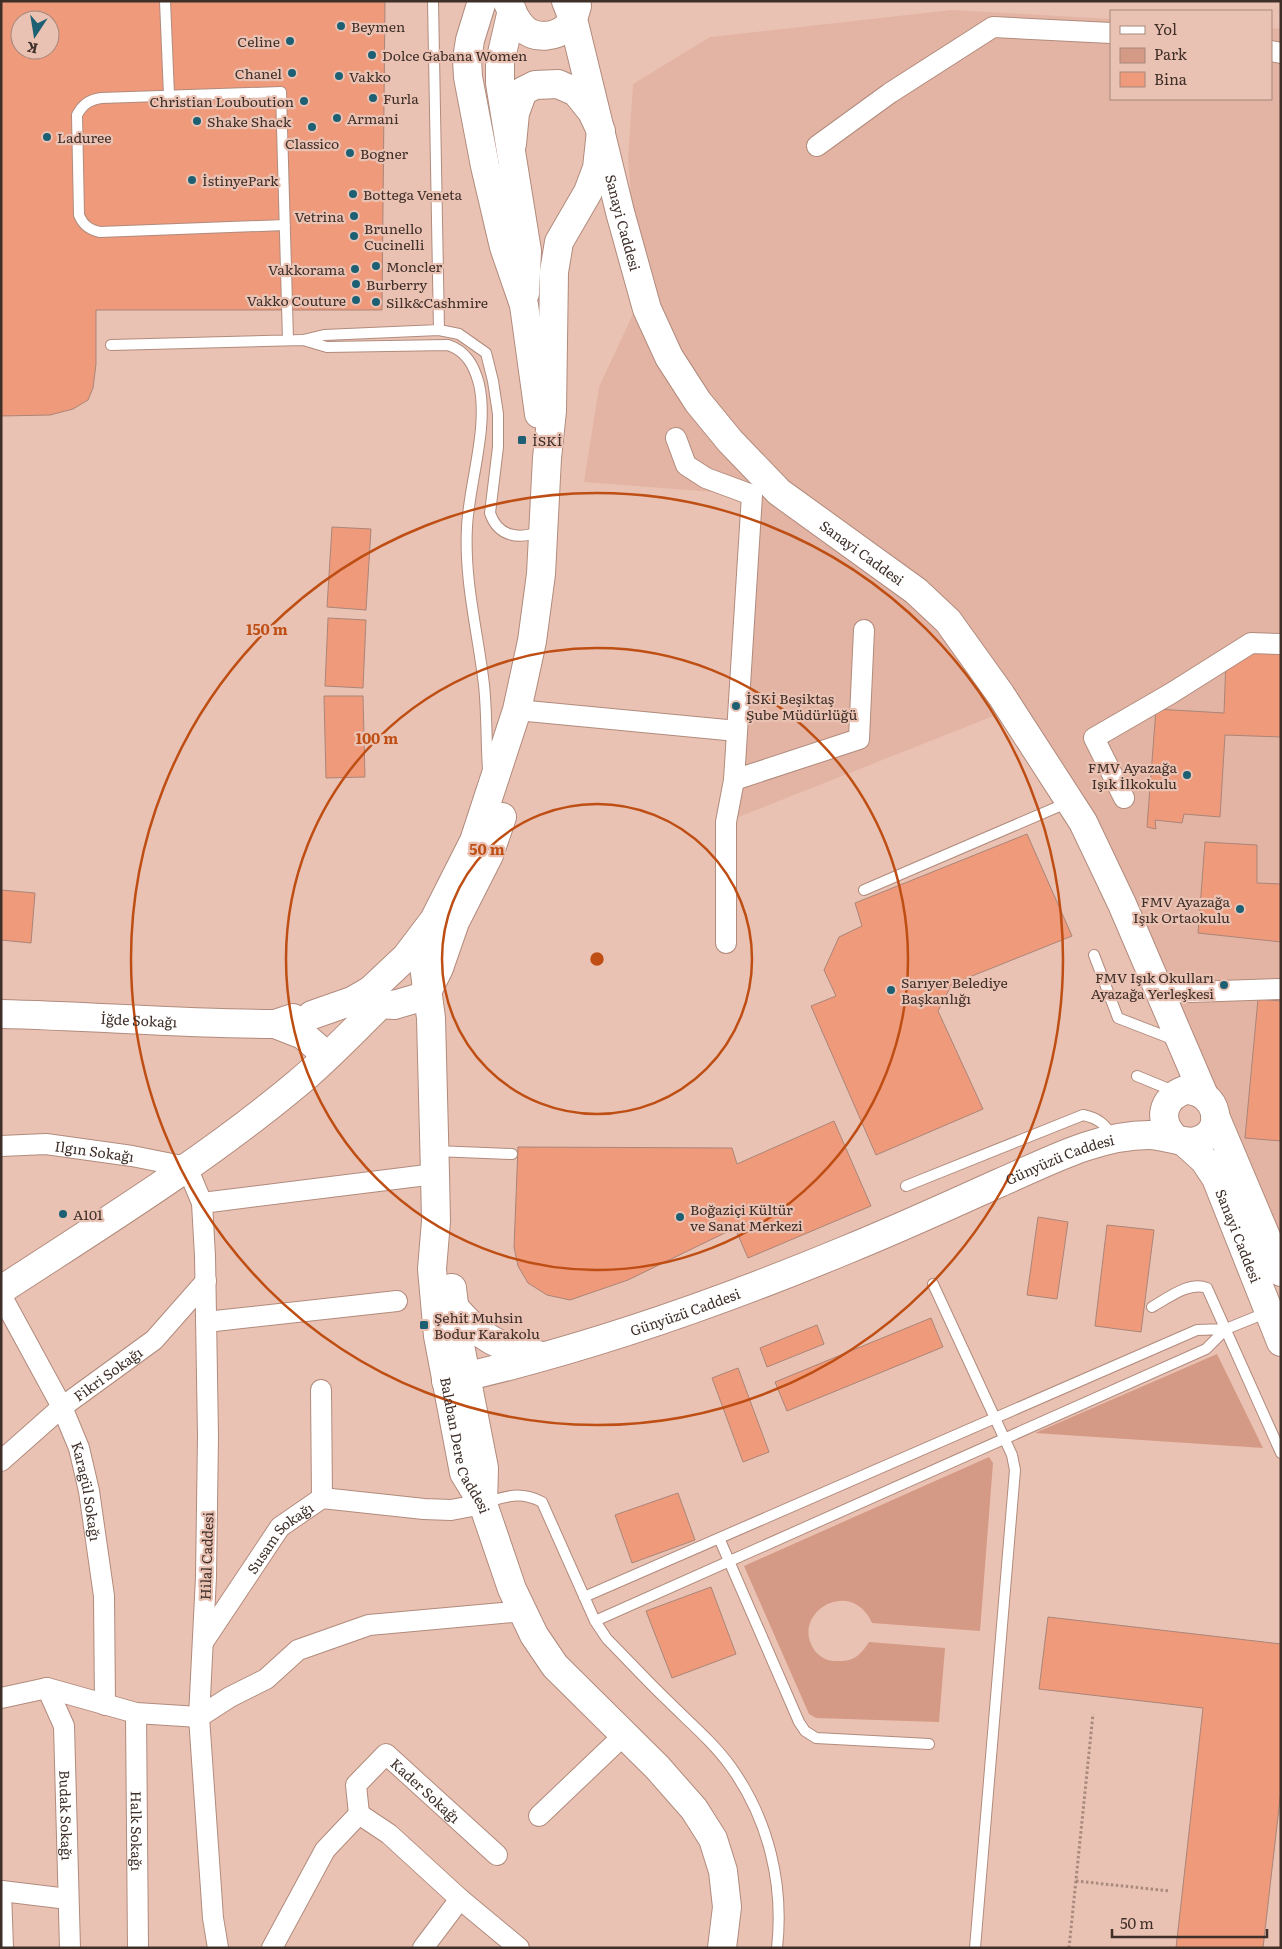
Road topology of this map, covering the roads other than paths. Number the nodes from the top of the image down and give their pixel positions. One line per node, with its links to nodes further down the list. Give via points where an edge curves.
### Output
1 (165, 1): 7 (lane)
2 (432, 1): 13 (lane)
3 (482, 1): 12 (street, via 470,40 468,77 502,238)
4 (509, 6): 5 (street, via 524,30 544,36 568,26); 9 (street, via 500,62 504,116)
5 (572, 7): 8 (street, Sanayi Caddesi)
6 (1110, 34): 10 (street, via 993,27)
7 (169, 96): 11 (lane, via 281,92); 11 (lane, via 92,99 81,108 77,115 79,215 85,226 100,232)
8 (600, 131): 9 (street, via 592,112 576,92 558,84 535,85 524,91 515,113); 18 (street, via 597,168 557,252 552,411); 27 (street, Sanayi Caddesi, via 647,309 669,357 698,402 779,492 916,591 948,621)
9 (512, 144): 12 (street, via 527,251)
10 (817, 146)
11 (285, 225): 14 (lane)
12 (524, 305): 18 (street)
13 (439, 330): 15 (lane, via 324,335); 19 (lane, via 459,334 486,353 494,381 498,447 490,513 493,523 504,534 519,536)
14 (288, 340): 15 (lane); 16 (lane)
15 (303, 340): 25 (lane, via 327,347 448,345 461,349 470,361 479,385 480,420 467,527 468,579 484,687)
16 (111, 346)
17 (676, 438): 23 (street, via 686,464 706,478 752,495)
18 (546, 458): 19 (street)
19 (544, 530): 22 (street, via 532,641)
20 (864, 630): 24 (street, via 858,739)
21 (1281, 644): 26 (street, via 1250,643 1094,738)
22 (517, 710): 23 (street); 25 (street); 34 (street, via 520,743 506,803 489,855 455,922)
23 (737, 731): 24 (street)
24 (734, 780): 30 (street, via 726,822)
25 (489, 798): 29 (street, via 474,841)
26 (1124, 798)
27 (1070, 802): 28 (lane); 35 (street, Sanayi Caddesi, via 1122,904)
28 (864, 890)
29 (434, 920): 32 (street); 34 (street, Balaban Dere Caddesi, via 424,966)
30 (726, 943)
31 (1094, 956): 39 (lane, via 1118,1018)
32 (381, 989): 34 (street, via 394,1005 418,998); 37 (street); 40 (street)
33 (1281, 989): 35 (street)
34 (428, 990): 47 (street, Balaban Dere Caddesi)
35 (1160, 993): 39 (street, Sanayi Caddesi)
36 (1, 1014): 38 (street, İğde Sokağı)
37 (312, 1015): 38 (street); 40 (street, via 332,1025)
38 (275, 1024): 40 (street)
39 (1181, 1042): 42 (street, Sanayi Caddesi)
40 (335, 1048): 48 (street, via 298,1083)
41 (1137, 1076): 42 (lane)
42 (1190, 1102): 43 (street, via 1164,1124); 43 (street, via 1214,1124 1198,1140); 44 (street); 52 (street, Sanayi Caddesi)
43 (1179, 1139): 44 (street, via 1143,1135); 60 (street, Sanayi Caddesi, via 1204,1160 1216,1178)
44 (1115, 1140): 49 (lane, via 1106,1126 1094,1117 1083,1115); 64 (street, Günyüzü Caddesi, via 1076,1150 847,1250 716,1302); 65 (street, Günyüzü Caddesi, via 1086,1160 858,1258 726,1310)
45 (1, 1146): 48 (street, Ilgın Sokağı, via 46,1144)
46 (512, 1154): 47 (lane)
47 (435, 1162): 50 (street); 51 (street, Balaban Dere Caddesi)
48 (187, 1167): 50 (street, Hilal Caddesi); 55 (street)
49 (906, 1186)
50 (202, 1203): 53 (street, Hilal Caddesi)
51 (436, 1221): 58 (street, Balaban Dere Caddesi, via 450,1268); 65 (street, Balaban Dere Caddesi, via 432,1269 438,1336)
52 (1281, 1272)
53 (206, 1281): 61 (street, Hilal Caddesi); 67 (street, Fikri Sokağı, via 154,1340)
54 (933, 1284): 68 (lane)
55 (1, 1290)
56 (1, 1295): 67 (street, Karagül Sokağı)
57 (397, 1302): 61 (street)
58 (455, 1308): 64 (street, via 470,1326 493,1343); 65 (street, Balaban Dere Caddesi)
59 (1152, 1308): 62 (lane, via 1190,1286 1199,1285 1207,1288)
60 (1274, 1310): 62 (lane); 63 (street, Sanayi Caddesi)
61 (206, 1322): 79 (street, Hilal Caddesi, via 208,1436)
62 (1226, 1328): 68 (lane, via 1197,1330); 69 (lane, via 1206,1349); 70 (lane)
63 (1281, 1342)
64 (542, 1356): 65 (street, Günyüzü Caddesi)
65 (458, 1388): 73 (street, Balaban Dere Caddesi, via 464,1473)
66 (322, 1390): 72 (street)
67 (62, 1407): 71 (street, Fikri Sokağı); 82 (street, Karagül Sokağı, via 79,1448 89,1491 104,1596)
68 (995, 1418): 69 (lane); 74 (lane)
69 (1004, 1438): 75 (lane); 102 (lane, via 1012,1455 1014,1470)
70 (1281, 1453)
71 (1, 1461)
72 (322, 1498): 73 (street, Susam Sokağı, via 424,1509 451,1510); 79 (street, Susam Sokağı, via 280,1527)
73 (483, 1504): 76 (lane, via 509,1495 528,1495 542,1502); 77 (street, Balaban Dere Caddesi, via 512,1589)
74 (719, 1538): 75 (lane); 76 (lane)
75 (730, 1561): 78 (lane); 86 (lane, via 805,1731 816,1738)
76 (584, 1597): 78 (lane)
77 (523, 1611): 84 (street, via 369,1625 298,1650 266,1679); 85 (street, Balaban Dere Caddesi, via 534,1635 555,1666)
78 (595, 1621): 101 (lane, via 607,1639 714,1745 750,1798 765,1831 777,1885 781,1915)
79 (202, 1642): 84 (street, Hilal Caddesi)
80 (47, 1688): 81 (street); 82 (street); 91 (street, Budak Sokağı, via 64,1726)
81 (1, 1698)
82 (105, 1705): 83 (street)
83 (136, 1714): 84 (street); 95 (street, Halk Sokağı)
84 (199, 1717): 96 (street, Hilal Caddesi, via 213,1918)
85 (624, 1735): 88 (street); 100 (street, Balaban Dere Caddesi, via 694,1809 712,1840 723,1871 727,1907)
86 (929, 1744)
87 (359, 1814): 89 (street, Kader Sokağı, via 356,1785 386,1754); 92 (street, via 389,1834); 97 (street, via 325,1850)
88 (539, 1816)
89 (497, 1855)
90 (2, 1891): 91 (street); 93 (street)
91 (68, 1899): 94 (street, Budak Sokağı)
92 (460, 1899): 98 (street); 99 (street)
93 (3, 1948)
94 (70, 1948)
95 (138, 1948)
96 (218, 1948)
97 (272, 1948)
98 (423, 1948)
99 (520, 1948)
100 (722, 1948)
101 (777, 1948)
102 (975, 1948)

